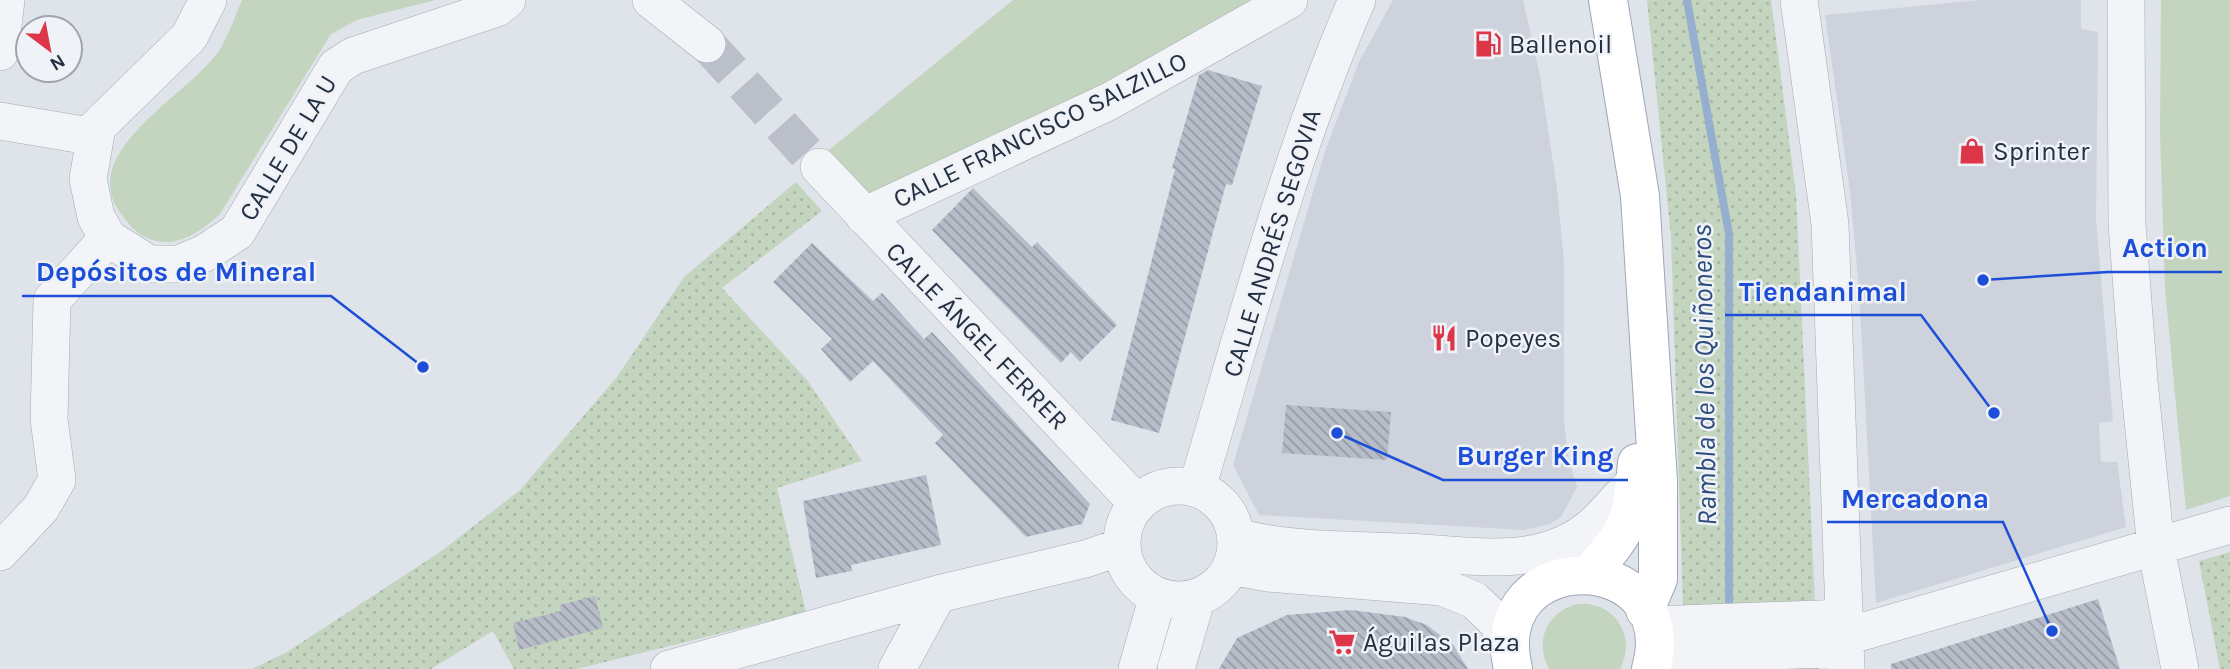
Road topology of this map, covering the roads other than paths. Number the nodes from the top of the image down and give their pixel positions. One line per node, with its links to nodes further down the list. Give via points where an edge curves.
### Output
1 (6, 0): 11 (street)
2 (208, 0): 13 (street, via 189,37 97,127)
3 (506, 0): 16 (street, CALLE DE LA U, via 496,8 353,55 337,67 237,232 205,253 179,264 149,264)
4 (650, 0): 10 (street)
5 (1289, 0): 15 (street, CALLE FRANCISCO SALZILLO, via 1110,101)
6 (1357, 0): 19 (street, CALLE ANDRÉS SEGOVIA, via 1287,188)
7 (1608, 0): 17 (main road, via 1640,196)
8 (1798, 0): 32 (street, via 1830,223)
9 (2126, 0): 23 (street, via 2127,224)
10 (707, 44)
11 (0, 52)
12 (0, 121): 13 (street)
13 (95, 137): 16 (street, via 88,179 96,217)
14 (819, 167): 15 (street, CALLE ÁNGEL FERRER)
15 (864, 216): 20 (street, CALLE ÁNGEL FERRER)
16 (108, 238): 24 (street, via 52,300 49,419 57,480 41,509)
17 (1648, 346): 18 (main road); 31 (main road, via 1658,579)
18 (1635, 482): 26 (street, via 1614,501 1605,517 1564,544 1541,553); 27 (main road, via 1630,519 1622,535)
19 (1197, 488): 20 (street, via 1160,489); 25 (street, via 1224,508)
20 (1137, 503): 22 (street, via 1124,526)
21 (2230, 525): 23 (street)
22 (1121, 547): 28 (street); 29 (street, via 1130,573)
23 (2156, 548): 32 (street); 38 (street)
24 (0, 552)
25 (1233, 552): 26 (street, via 1269,545); 30 (street, via 1218,584); 33 (street, via 1268,573 1442,587 1474,600 1498,623)
26 (1451, 558): 27 (street, via 1465,567)
27 (1580, 574): 31 (main road, via 1619,583); 33 (main road, via 1549,582 1524,604 1513,626)
28 (938, 594): 34 (street); 35 (street)
29 (1158, 596): 30 (street); 36 (street)
30 (1197, 597): 37 (street)
31 (1650, 641): 32 (street, via 1678,654 1721,638)
32 (1844, 643)
33 (1512, 661)
34 (668, 669)
35 (897, 669)
36 (1137, 669)
37 (1176, 669)
38 (2180, 669)

